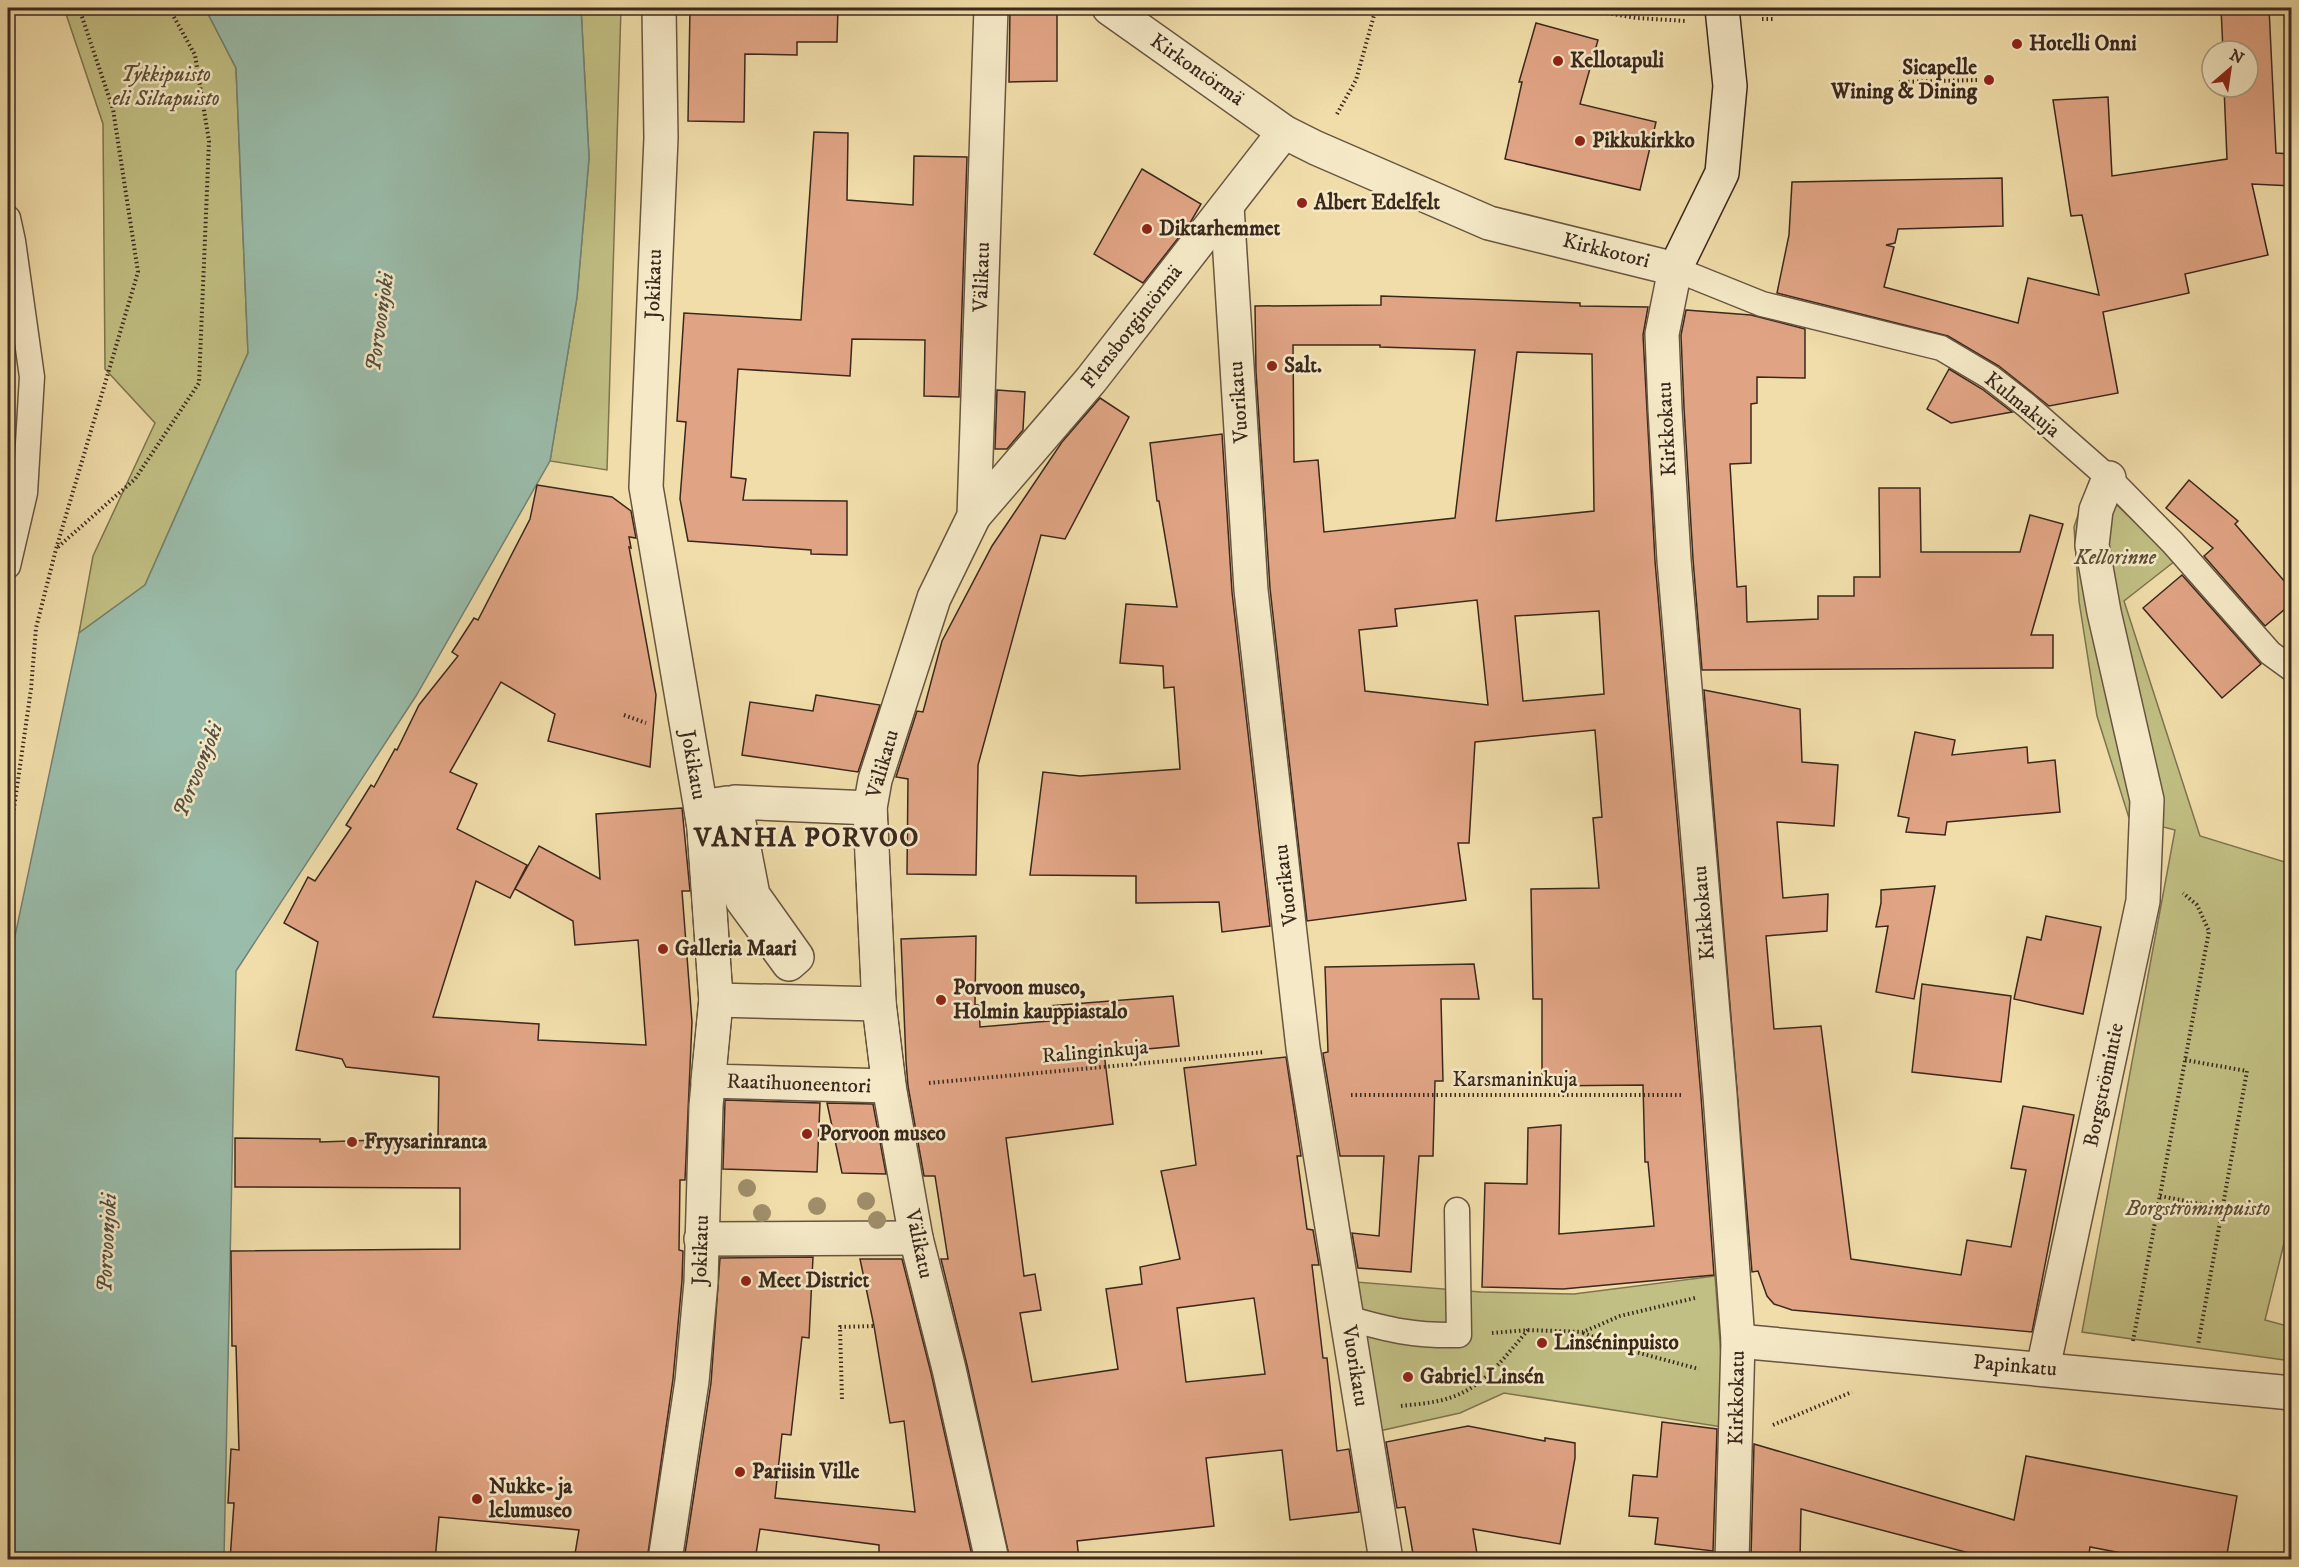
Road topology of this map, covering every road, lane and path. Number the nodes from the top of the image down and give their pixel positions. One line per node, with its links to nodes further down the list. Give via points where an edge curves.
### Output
1 (79, 8): 20 (path, via 113,109 138,272)
2 (169, 8): 20 (path, via 195,55 209,141 199,383 135,479)
3 (659, 8): 23 (street, Jokikatu, via 661,138 646,487)
4 (991, 8): 19 (street, Välikatu)
5 (1109, 8): 13 (street, Kirkontörmä)
6 (1376, 8): 14 (path, via 1356,80)
7 (1576, 8): 8 (path)
8 (1585, 8): 9 (path, via 1637,18 1692,21)
9 (1723, 14): 10 (path); 17 (street, Kirkkotori, via 1730,86 1722,173)
10 (1775, 19)
11 (1977, 80): 12 (path)
12 (1899, 82)
13 (1284, 132): 14 (street, Kirkkotori); 15 (street, Flensborgintörmä)
14 (1316, 148): 17 (street, Kirkkotori, via 1489,223)
15 (1227, 206): 19 (street, Flensborgintörmä, via 1092,380); 29 (street, Vuorikatu, via 1251,590)
16 (8, 218): 21 (lane, via 32,377 25,494)
17 (1675, 269): 18 (lane, Kulmakuja, via 1762,304 1941,348 1990,377); 34 (street, Kirkkokatu, via 1662,334 1665,409 1674,560)
18 (2109, 478): 22 (lane, Kulmakuja, via 2173,543 2270,653); 26 (street, Borgströmintie, via 2096,510 2092,545 2147,800)
19 (974, 516): 24 (street, Välikatu, via 934,598 875,780)
20 (56, 549): 25 (path, via 36,628)
21 (8, 566)
22 (2292, 669)
23 (701, 807): 24 (street, via 727,803 742,900 789,964 797,957 753,895 735,802); 27 (street, Raatihuoneentori)
24 (870, 808): 28 (street, Välikatu)
25 (8, 850)
26 (2145, 858): 30 (path, via 2197,905 2209,931); 49 (street, Borgströmintie, via 2144,902)
27 (716, 1000): 28 (street); 31 (street, Raatihuoneentori)
28 (879, 1004): 32 (street, Raatihuoneentori)
29 (1303, 1048): 32 (path, Ralinginkuja); 33 (street, Vuorikatu)
30 (2185, 1060): 35 (path); 36 (path, via 2247,1071)
31 (708, 1081): 32 (street, Raatihuoneentori); 39 (street, Jokikatu)
32 (889, 1086): 38 (street, Välikatu)
33 (1311, 1095): 34 (path, Karsmaninkuja); 41 (street, Vuorikatu)
34 (1720, 1095): 40 (street, Kirkkokatu)
35 (2160, 1196): 36 (path); 47 (path)
36 (2222, 1208): 48 (path)
37 (1457, 1210): 45 (lane)
38 (916, 1238): 39 (street); 57 (street, Välikatu)
39 (701, 1239): 56 (street, Jokikatu, via 692,1381)
40 (1734, 1293): 44 (path, via 1620,1316); 46 (street, Kirkkokatu)
41 (1347, 1318): 45 (lane, via 1395,1332); 58 (street, Vuorikatu)
42 (874, 1326): 53 (path, via 840,1327)
43 (1528, 1330): 44 (path); 45 (path); 54 (path, via 1487,1376 1469,1389 1451,1398)
44 (1583, 1332): 50 (path, via 1628,1350)
45 (1459, 1335)
46 (1738, 1341): 49 (street, Papinkatu); 50 (street, Kirkkokatu)
47 (2132, 1342)
48 (2198, 1349)
49 (2043, 1368): 52 (street, Papinkatu)
50 (1738, 1377): 55 (street, Kirkkokatu)
51 (1858, 1390): 55 (path)
52 (2292, 1393)
53 (842, 1399)
54 (1392, 1408)
55 (1737, 1440): 59 (street, Kirkkokatu)
56 (665, 1560)
57 (992, 1560)
58 (1386, 1560)
59 (1732, 1560)

